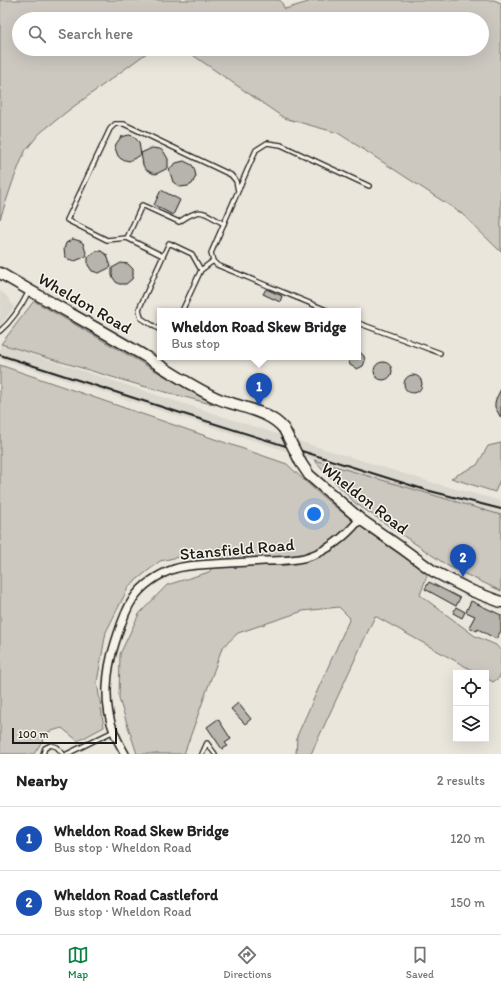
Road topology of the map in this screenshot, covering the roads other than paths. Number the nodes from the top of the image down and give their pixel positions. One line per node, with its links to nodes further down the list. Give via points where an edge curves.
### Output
1 (370, 186): 2 (lane, via 281,145 267,143 256,150)
2 (238, 191): 3 (lane); 4 (lane, via 236,181 231,175 124,124 115,124 110,129 67,220 107,240)
3 (224, 224): 4 (lane, via 200,211 194,212 180,222 142,204); 6 (lane, via 211,253)
4 (127, 238): 5 (lane)
5 (163, 256): 7 (lane, via 169,243 192,254); 13 (lane, via 139,309 141,318)
6 (213, 261): 7 (lane); 11 (lane, via 217,265)
7 (201, 270): 10 (lane)
8 (0, 273): 9 (street, Wheldon Road)
9 (30, 290): 14 (lane); 16 (street, Wheldon Road)
10 (183, 308)
11 (322, 308)
12 (361, 324): 15 (lane)
13 (157, 328)
14 (0, 331)
15 (440, 354)
16 (157, 358)
17 (160, 360): 18 (street, Wheldon Road, bridge, via 208,394 267,416 280,424 309,475)
18 (360, 519): 19 (street, Wheldon Road, via 433,571 472,591); 20 (street, Stansfield Road, via 338,541 306,558 191,566 159,575 145,586 133,598 122,619 113,648 107,683 108,708)
19 (501, 602)
20 (114, 731): 23 (lane); 24 (street, Stansfield Road)
21 (43, 754): 22 (lane, via 45,748 51,745)
22 (63, 754)
23 (67, 754)
24 (125, 754)
25 (202, 754): 26 (lane, via 207,743)
26 (215, 754)

